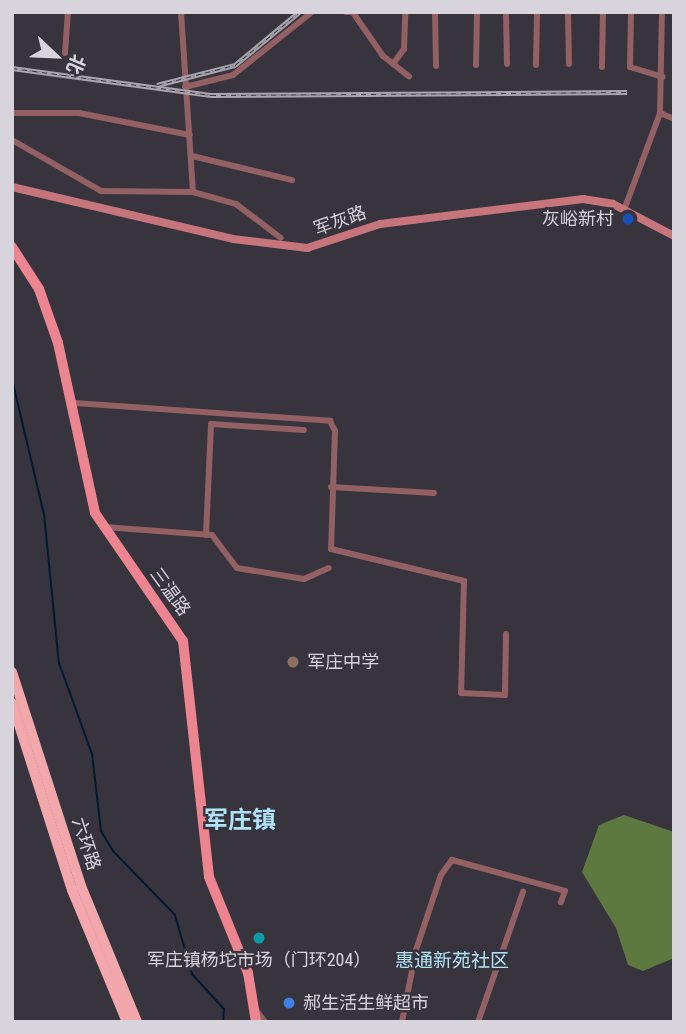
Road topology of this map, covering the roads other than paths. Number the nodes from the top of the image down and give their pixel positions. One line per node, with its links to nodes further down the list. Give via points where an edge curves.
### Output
1 (68, 12): 15 (street)
2 (181, 12): 25 (street)
3 (313, 12): 25 (street, via 233,75)
4 (346, 12): 14 (street)
5 (405, 12): 16 (street, via 404,49)
6 (435, 12): 21 (street)
7 (477, 12): 19 (street)
8 (506, 12): 17 (street)
9 (537, 12): 20 (street)
10 (568, 12): 18 (street)
11 (603, 12): 22 (street)
12 (631, 12): 24 (street, via 630,68)
13 (662, 12): 24 (street)
14 (355, 13): 16 (street, via 364,34)
15 (65, 53)
16 (393, 64): 23 (street)
17 (507, 64)
18 (569, 64)
19 (476, 65)
20 (536, 65)
21 (436, 66)
22 (602, 67)
23 (410, 76)
24 (662, 77): 27 (street)
25 (185, 87): 29 (street)
26 (12, 113): 29 (street, via 79,113)
27 (660, 113): 28 (street); 35 (street)
28 (674, 119)
29 (190, 135): 31 (street)
30 (12, 140): 34 (street, via 101,191)
31 (192, 156): 32 (street); 34 (street)
32 (292, 180)
33 (12, 187): 35 (street, 军灰路, via 233,239 307,248 366,227 462,212 583,199)
34 (193, 192): 37 (street, via 236,204)
35 (624, 210): 36 (street, 军灰路)
36 (674, 236)
37 (281, 238)
38 (12, 247): 39 (main road, 三温路, via 44,300)
39 (75, 403): 41 (street, via 324,419 335,431); 43 (main road, 三温路)
40 (304, 430): 44 (street, via 211,424)
41 (331, 487): 42 (street); 46 (street, via 328,542 335,552 464,581 461,693 505,695)
42 (434, 493)
43 (102, 527): 44 (street); 51 (main road, 三温路, via 183,641 209,877 248,973)
44 (206, 535): 45 (street, via 237,568 304,579)
45 (329, 568)
46 (506, 634)
47 (12, 672): 53 (highway, 六环路, via 81,886)
48 (12, 703): 52 (highway, 六环路, via 72,890)
49 (523, 892): 57 (street)
50 (561, 902): 56 (street, via 565,891 452,860 441,874 416,950)
51 (256, 1010): 54 (main road, 三温路); 55 (street)
52 (127, 1022)
53 (137, 1022)
54 (256, 1022)
55 (265, 1022)
56 (402, 1022)
57 (478, 1022)

